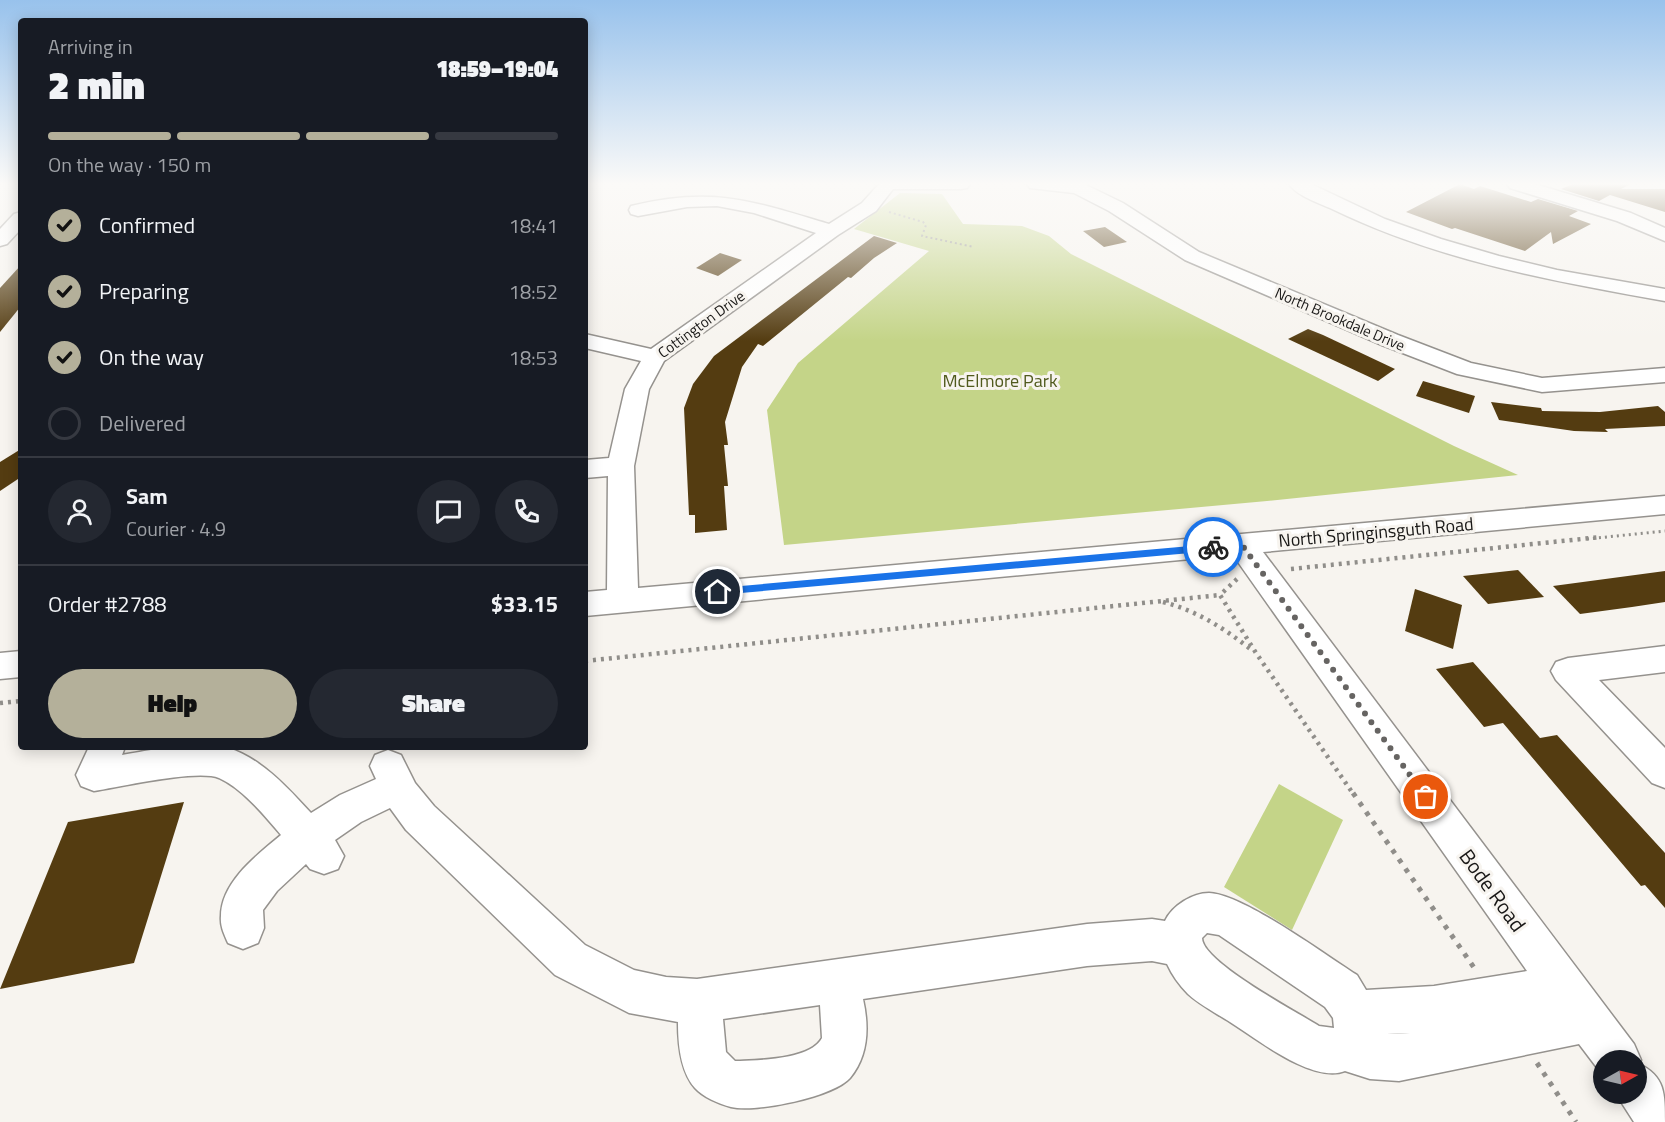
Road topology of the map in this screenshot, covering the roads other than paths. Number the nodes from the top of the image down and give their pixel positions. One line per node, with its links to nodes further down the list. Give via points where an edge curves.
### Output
1 (824, 236): 6 (street, Cottington Drive)
2 (1162, 236): 7 (street, North Brookdale Drive, via 1192,256 1465,369 1542,385)
3 (1419, 236): 4 (street, via 1522,268)
4 (1665, 295)
5 (588, 342): 6 (street)
6 (655, 357): 8 (street, Cottington Drive, via 637,389)
7 (1665, 375)
8 (621, 466): 9 (street); 12 (street, Cottington Drive)
9 (588, 469)
10 (1665, 505): 11 (street, North Springinsguth Road)
11 (1242, 560): 12 (street, North Springinsguth Road); 25 (street, Bode Road)
12 (623, 600): 13 (street, North Springinsguth Road)
13 (588, 604)
14 (1665, 659): 19 (street, via 1568,671)
15 (18, 664): 16 (street)
16 (0, 666)
17 (106, 750): 20 (street, via 94,775 206,760 226,764 261,791)
18 (390, 762): 20 (street); 24 (street, via 420,818 570,960 629,991)
19 (1665, 772)
20 (317, 847): 21 (street, via 273,869 245,900)
21 (243, 928)
22 (1181, 945): 23 (street, via 1152,940 1087,945); 26 (street, via 1194,970 1308,1045 1329,1052); 26 (street, via 1186,922 1201,914 1233,920 1341,991)
23 (837, 982): 24 (street); 24 (street, via 846,1031 835,1060 824,1070 746,1085 731,1084 717,1077 708,1066 702,1052)
24 (700, 1001)
25 (1575, 1002): 26 (street, via 1399,1058 1377,1057); 27 (street, Bode Road)
26 (1351, 1031)
27 (1611, 1050)
28 (1647, 1101): 29 (street)
29 (1663, 1122)

